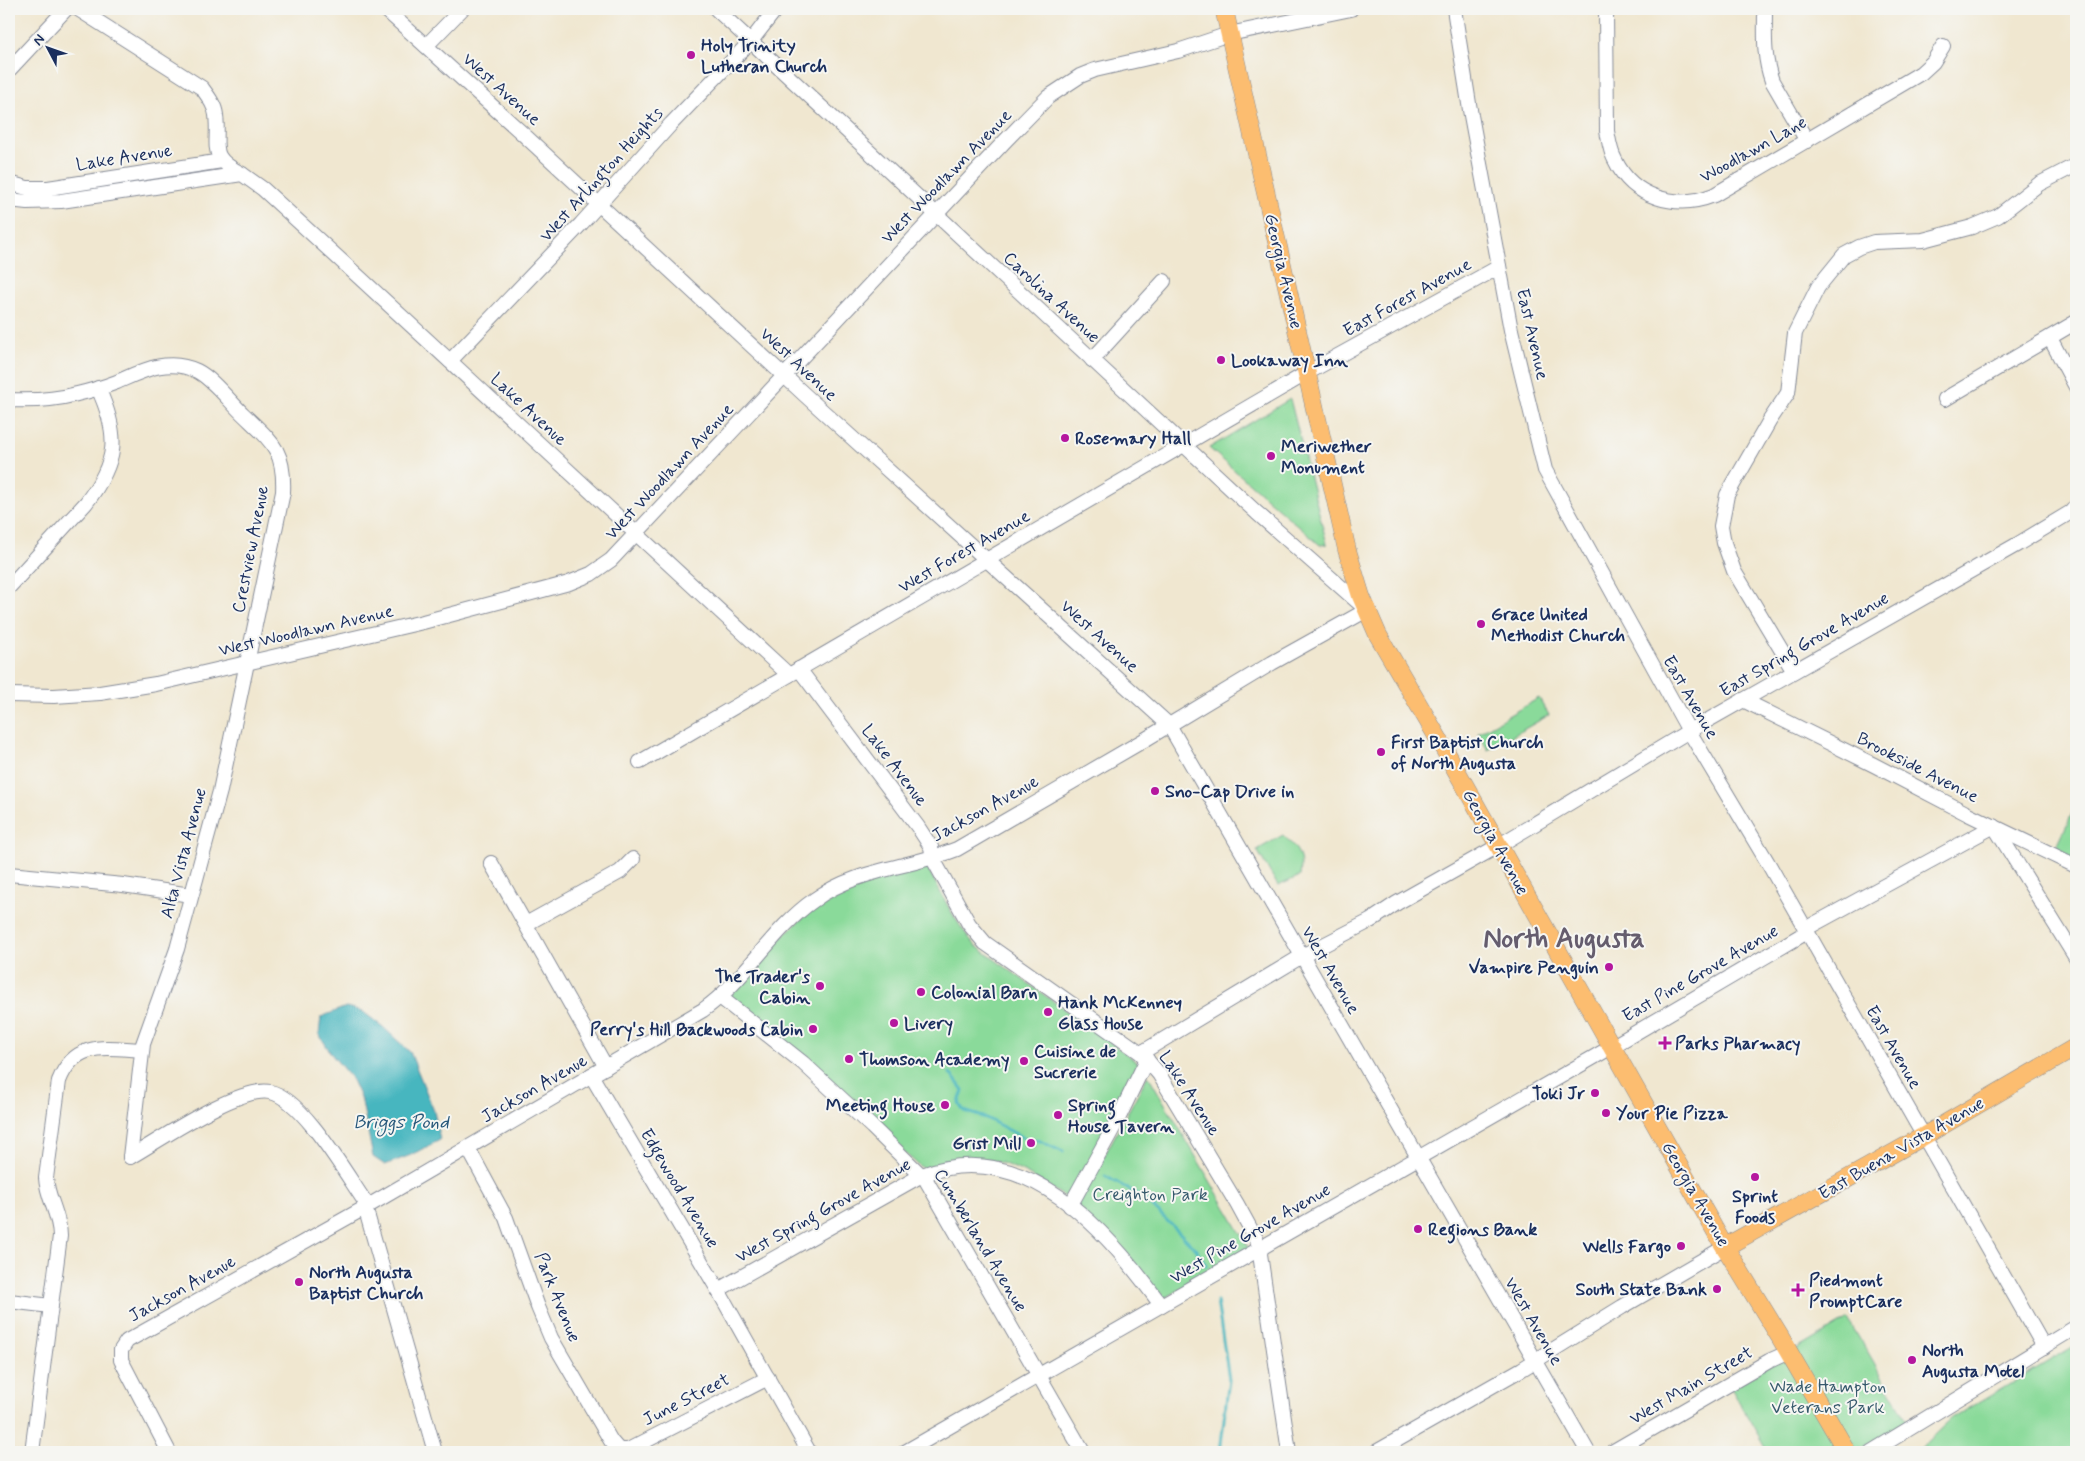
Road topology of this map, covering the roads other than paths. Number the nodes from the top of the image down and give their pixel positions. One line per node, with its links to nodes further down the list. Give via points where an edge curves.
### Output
1 (66, 9): 16 (street)
2 (78, 9): 18 (street, via 202,88 215,111 215,144)
3 (385, 9): 14 (street, West Avenue)
4 (462, 9): 14 (street)
5 (716, 9): 13 (street, Carolina Avenue)
6 (776, 9): 13 (street, West Arlington Heights)
7 (1224, 9): 12 (main road, Georgia Avenue)
8 (1351, 9): 12 (street, West Woodlawn Avenue)
9 (1454, 9): 25 (street, East Avenue)
10 (1606, 9): 17 (street, Woodlawn Lane, via 1607,131 1620,170 1644,192 1670,201 1693,201 1714,195)
11 (1765, 9): 17 (street, via 1764,49 1768,71)
12 (1229, 34): 24 (street, West Woodlawn Avenue, via 1178,51 1095,70 1069,82 1048,97); 31 (main road, Georgia Avenue)
13 (750, 41): 23 (street, West Arlington Heights); 24 (street, Carolina Avenue)
14 (426, 46): 23 (street, West Avenue)
15 (1943, 46): 17 (street, Woodlawn Lane, via 1928,68)
16 (9, 70)
17 (1807, 141)
18 (222, 161): 20 (street, Lake Avenue); 21 (street, Lake Avenue, via 48,188 26,188)
19 (2076, 165): 44 (street, via 2039,184 1998,216 1972,228 1923,240 1874,242 1859,247 1844,255 1818,287 1795,333 1788,393 1727,495 1721,526 1734,571)
20 (242, 174): 22 (street, Lake Avenue, via 61,201); 30 (street, Lake Avenue, via 263,189)
21 (9, 183)
22 (9, 200)
23 (599, 204): 30 (street, West Arlington Heights); 32 (street, West Avenue)
24 (936, 214): 29 (street, Carolina Avenue); 32 (street, West Woodlawn Avenue)
25 (1499, 267): 31 (street, East Forest Avenue); 49 (street, East Avenue, via 1545,470)
26 (1164, 281): 29 (street)
27 (2076, 322): 28 (street)
28 (2050, 338): 33 (street); 35 (street)
29 (1092, 360): 37 (street, Carolina Avenue)
30 (450, 361): 39 (street, Lake Avenue)
31 (1307, 374): 37 (street, West Forest Avenue); 42 (main road, Georgia Avenue, via 1348,550)
32 (784, 376): 39 (street, West Woodlawn Avenue); 40 (street, West Avenue)
33 (2076, 387)
34 (98, 388): 36 (street, Crestview Avenue, via 54,398); 41 (street, via 113,433 112,455 106,472 86,503); 43 (street, Crestview Avenue, via 154,367 190,368 209,380 276,449 284,473 283,492)
35 (1945, 399)
36 (9, 400)
37 (1185, 445): 40 (street, West Forest Avenue); 42 (street, Carolina Avenue)
38 (2076, 506): 44 (street, East Spring Grove Avenue, via 2018,544)
39 (636, 534): 43 (street, West Woodlawn Avenue, via 601,568 574,581 423,622); 45 (street, Lake Avenue)
40 (988, 559): 45 (street, West Forest Avenue); 48 (street, West Avenue)
41 (9, 587)
42 (1367, 610): 48 (street, Jackson Avenue); 52 (main road, Georgia Avenue, via 1385,648)
43 (246, 662): 46 (street, West Woodlawn Avenue, via 128,690 54,696); 58 (street, Alta Vista Avenue, via 220,790)
44 (1794, 671): 47 (street, East Spring Grove Avenue)
45 (794, 672): 50 (street, West Forest Avenue); 53 (street, Lake Avenue, via 918,827 931,847)
46 (9, 695)
47 (1743, 700): 49 (street, East Spring Grove Avenue); 51 (street, Brookside Avenue)
48 (1169, 725): 53 (street, Jackson Avenue, via 957,849); 61 (street, West Avenue)
49 (1689, 731): 52 (street, East Spring Grove Avenue); 60 (street, East Avenue)
50 (640, 762)
51 (1994, 826): 56 (street, Brookside Avenue); 60 (street, East Pine Grove Avenue); 62 (street)
52 (1498, 846): 61 (street); 64 (main road, Georgia Avenue)
53 (933, 859): 63 (street, Jackson Avenue, via 856,878 815,899 792,918); 67 (street, Lake Avenue, via 969,924 985,943)
54 (633, 860): 59 (street, via 620,872)
55 (491, 863): 59 (street)
56 (2076, 866)
57 (9, 874): 58 (street)
58 (191, 895): 66 (street, Alta Vista Avenue, via 177,949)
59 (526, 924): 68 (street)
60 (1806, 931): 64 (street, East Pine Grove Avenue); 70 (street, East Avenue)
61 (1302, 956): 67 (street); 72 (street, West Avenue)
62 (2076, 958)
63 (720, 997): 68 (street, Jackson Avenue); 73 (street, Cumberland Avenue, via 803,1063)
64 (1613, 1046): 72 (street, West Pine Grove Avenue); 76 (main road, Georgia Avenue)
65 (2076, 1047): 70 (main road, East Buena Vista Avenue)
66 (142, 1050): 75 (street, Alta Vista Avenue, via 130,1158 230,1100 250,1093 271,1092 291,1103 308,1120); 81 (street, via 100,1048 85,1051 72,1059 59,1081 46,1178 59,1220 60,1236)
67 (1144, 1056): 74 (street, via 1112,1131); 77 (street, Lake Avenue, via 1192,1128)
68 (606, 1067): 69 (street, Jackson Avenue)
69 (591, 1075): 71 (street, Jackson Avenue); 78 (street, Edgewood Avenue)
70 (1924, 1136): 76 (main road, East Buena Vista Avenue); 83 (street, East Avenue)
71 (468, 1148): 75 (street, Jackson Avenue); 88 (street, Park Avenue, via 506,1218 552,1338 611,1441)
72 (1418, 1158): 77 (street, West Pine Grove Avenue); 85 (street, West Avenue)
73 (922, 1175): 74 (street, West Spring Grove Avenue, via 960,1165 1000,1168 1035,1182); 78 (street, West Spring Grove Avenue); 86 (street, Cumberland Avenue)
74 (1070, 1206): 80 (street, West Spring Grove Avenue, via 1116,1247)
75 (367, 1207): 90 (street, Jackson Avenue, via 123,1345 121,1360 126,1372); 91 (street)
76 (1725, 1247): 84 (main road, Georgia Avenue); 85 (street)
77 (1261, 1248): 80 (street, West Pine Grove Avenue); 95 (street, Lake Avenue)
78 (718, 1290): 87 (street, Edgewood Avenue)
79 (9, 1301): 81 (street)
80 (1161, 1305): 86 (street, West Pine Grove Avenue)
81 (51, 1306): 89 (street)
82 (2076, 1327): 83 (street)
83 (2044, 1347): 100 (street)
84 (1789, 1352): 98 (street, West Main Street); 99 (main road, Georgia Avenue)
85 (1535, 1361): 96 (street); 97 (street, West Avenue)
86 (1038, 1376): 93 (street, West Pine Grove Avenue); 94 (street, Cumberland Avenue)
87 (768, 1378): 88 (street, June Street); 92 (street, Edgewood Avenue)
88 (622, 1451)
89 (32, 1452)
90 (168, 1452)
91 (435, 1452)
92 (809, 1452)
93 (905, 1452)
94 (1082, 1452)
95 (1289, 1452)
96 (1376, 1452)
97 (1588, 1452)
98 (1612, 1452)
99 (1847, 1452)
100 (1871, 1452)

